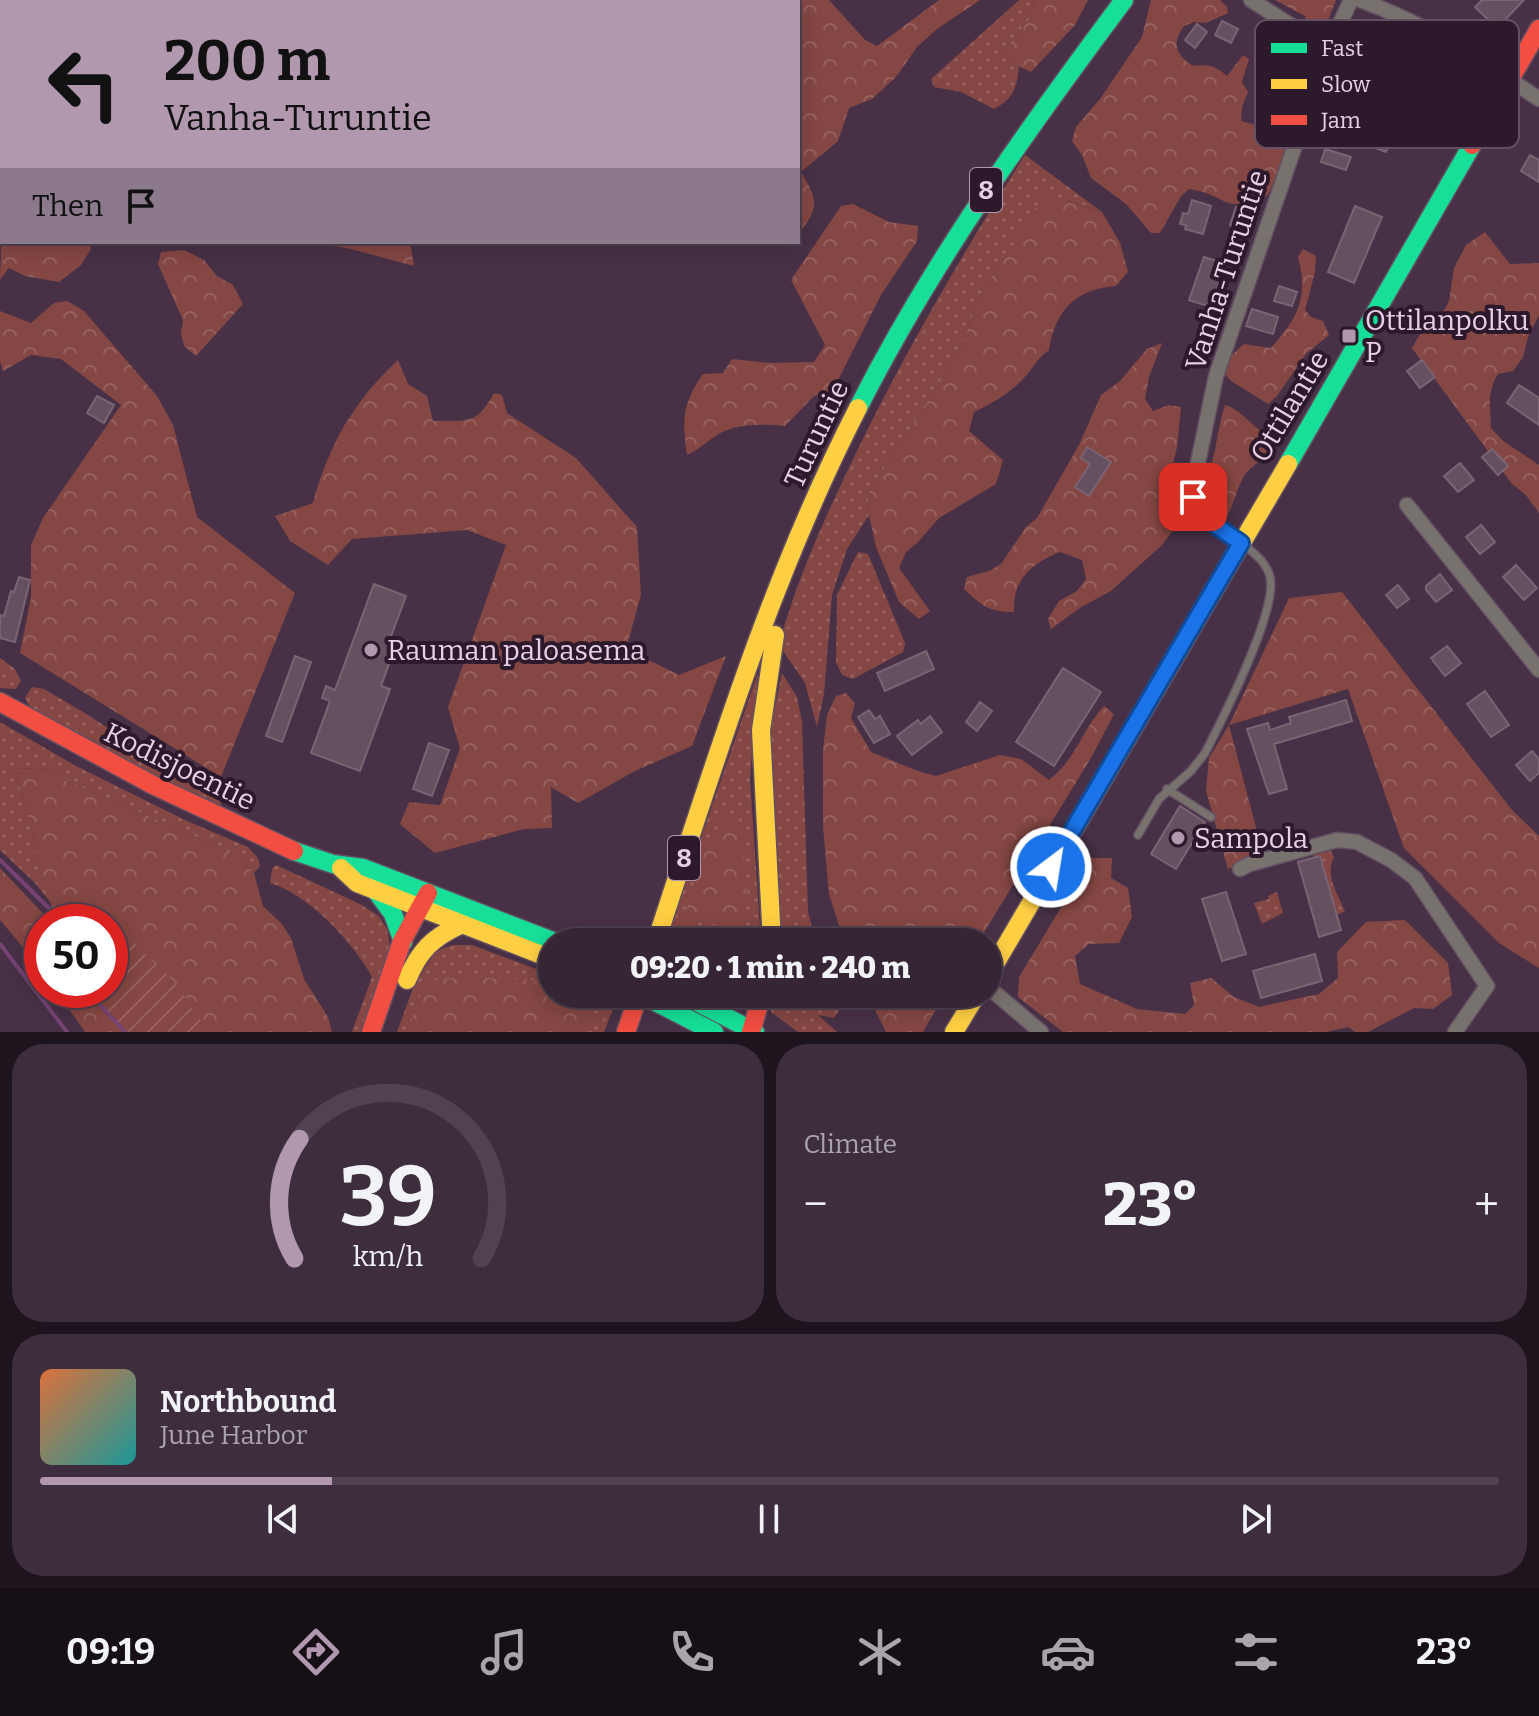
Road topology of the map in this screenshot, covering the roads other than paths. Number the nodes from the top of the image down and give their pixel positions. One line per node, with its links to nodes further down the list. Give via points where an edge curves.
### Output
1 (1124, 0): 16 (main road, Turuntie / 8, via 934,266 849,423)
2 (1251, 0): 5 (street)
3 (1351, 0): 6 (street, Vanha-Turuntie)
4 (1360, 0): 7 (street)
5 (1282, 20)
6 (1342, 20)
7 (1409, 20)
8 (1539, 29): 9 (main road, Ottilantie)
9 (1519, 63)
10 (1519, 85): 11 (street)
11 (1539, 99)
12 (1294, 148): 15 (street, Vanha-Turuntie, via 1216,376 1196,472 1193,497 1198,510)
13 (1470, 148): 15 (main road, Ottilantie)
14 (1407, 505): 17 (street)
15 (1241, 543): 19 (lane, via 1270,574 1264,622 1205,753); 31 (main road, Ottilantie)
16 (786, 569): 27 (main road, Turuntie / 8); 28 (main road, via 761,730)
17 (1539, 670)
18 (0, 702): 22 (main road, Kodisjoentie, via 192,805)
19 (1167, 789): 20 (lane); 21 (lane)
20 (1211, 817)
21 (1138, 835)
22 (341, 868): 24 (main road, Kodisjoentie); 25 (main road, Kodisjoentie, via 363,868)
23 (1240, 869): 48 (street, via 1337,840 1357,842 1415,878 1487,986)
24 (376, 891): 25 (main road, Kodisjoentie); 30 (main road)
25 (424, 904): 26 (main road, Kodisjoentie); 29 (main road, Kodisjoentie); 30 (main road)
26 (460, 925): 30 (main road); 32 (main road, Kodisjoentie)
27 (661, 928)
28 (771, 928)
29 (538, 937)
30 (410, 946): 41 (main road); 42 (main road)
31 (1002, 952)
32 (538, 954)
33 (1002, 999): 47 (street)
34 (632, 1008): 43 (main road)
35 (634, 1008): 44 (main road)
36 (670, 1008): 45 (main road)
37 (709, 1008): 40 (main road)
38 (759, 1008): 40 (main road)
39 (969, 1008): 46 (main road)
40 (753, 1031)
41 (371, 1032)
42 (388, 1032)
43 (618, 1032)
44 (626, 1032)
45 (714, 1032)
46 (954, 1032)
47 (1041, 1032)
48 (1455, 1032)

